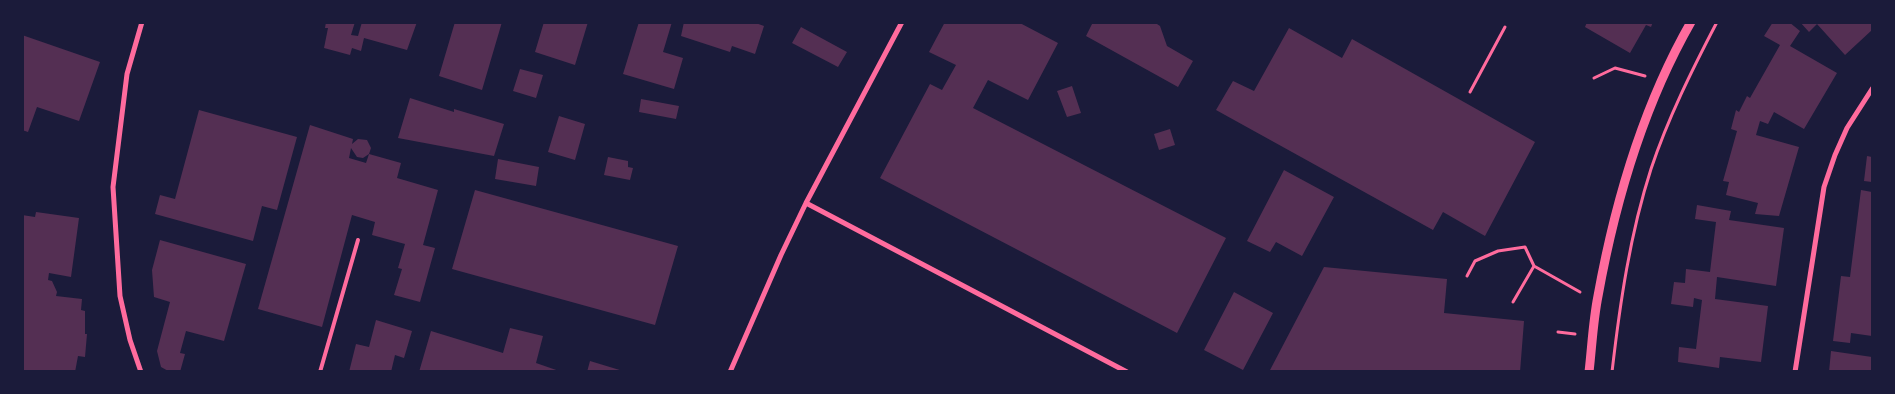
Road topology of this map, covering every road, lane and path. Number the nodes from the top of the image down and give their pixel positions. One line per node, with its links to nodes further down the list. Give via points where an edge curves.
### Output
1 (142, 22): 16 (street, via 127,74 113,187 120,296)
2 (1691, 22): 7 (street)
3 (1717, 22): 21 (path, via 1685,83 1651,168 1630,248)
4 (901, 23): 10 (street)
5 (1505, 26): 9 (path)
6 (1594, 78): 7 (path, via 1615,68)
7 (1662, 80): 14 (street, via 1624,182)
8 (1872, 89): 22 (street, via 1847,128 1824,187)
9 (1470, 92)
10 (806, 203): 18 (street); 19 (street)
11 (358, 240): 17 (lane)
12 (1534, 266): 13 (path, via 1525,247 1498,251 1475,262); 14 (path, via 1580,293); 15 (path)
13 (1467, 276)
14 (1597, 297): 20 (street)
15 (1513, 302)
16 (140, 372)
17 (320, 372)
18 (730, 372)
19 (1127, 372)
20 (1589, 372)
21 (1612, 372)
22 (1795, 372)

